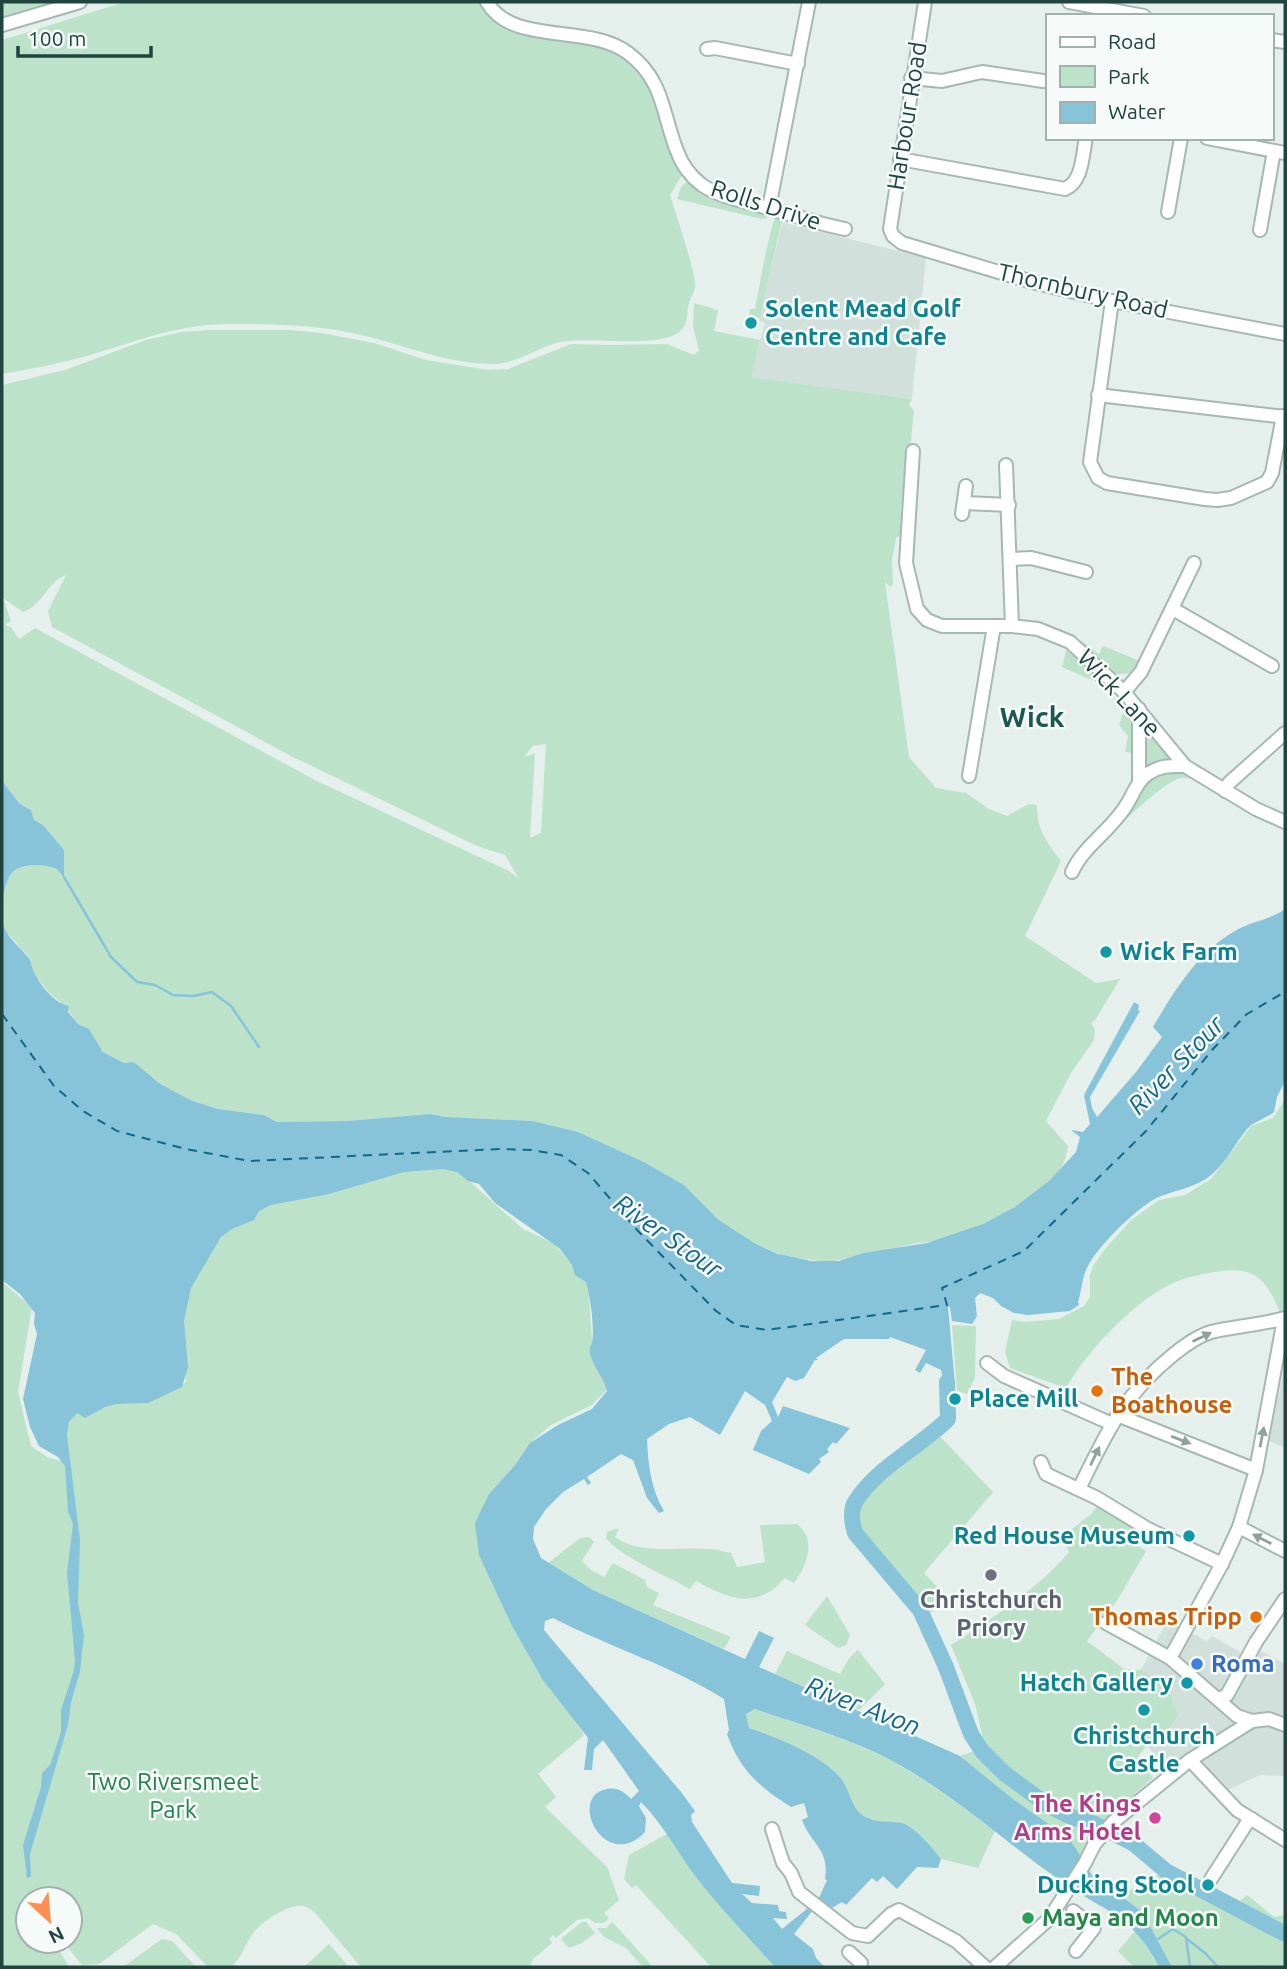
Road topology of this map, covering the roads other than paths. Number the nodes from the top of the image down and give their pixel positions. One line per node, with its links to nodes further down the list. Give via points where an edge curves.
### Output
1 (80, 2): 7 (street)
2 (487, 2): 17 (street, Rolls Drive, via 491,10 517,26 605,40 628,53 658,89 676,150 689,174 715,192)
3 (809, 2): 9 (street)
4 (925, 2): 10 (street, Harbour Road)
5 (1069, 2): 6 (street)
6 (1133, 14)
7 (2, 26)
8 (707, 49): 9 (street)
9 (798, 64): 17 (street)
10 (911, 78): 11 (street, via 942,81 982,72); 16 (street, Harbour Road)
11 (1043, 81)
12 (1086, 140): 16 (street, via 1077,180 1065,189)
13 (1181, 140): 18 (street)
14 (1217, 140): 15 (street)
15 (1280, 152): 21 (street)
16 (900, 159): 20 (street, Harbour Road)
17 (769, 208): 19 (street, Rolls Drive)
18 (1168, 212)
19 (845, 229)
20 (890, 229): 22 (street, Thornbury Road, via 902,243)
21 (1260, 230)
22 (1112, 301): 23 (street, Thornbury Road); 24 (street)
23 (1285, 334)
24 (1098, 395): 25 (street); 25 (street, via 1090,462 1098,478 1203,505 1267,482)
25 (1284, 416)
26 (913, 451): 34 (street, Wick Lane, via 906,563 917,609 933,624)
27 (1006, 465): 29 (street)
28 (966, 486): 29 (street, via 964,508)
29 (1009, 505): 30 (street)
30 (1011, 559): 32 (street, via 1031,558); 35 (street)
31 (1194, 563): 33 (street)
32 (1086, 572)
33 (1173, 609): 36 (street); 37 (street, via 1141,672)
34 (993, 626): 35 (street, Wick Lane); 41 (street)
35 (1012, 626): 37 (street, Wick Lane, via 1038,629 1070,642)
36 (1272, 666)
37 (1124, 692): 38 (street, Wick Lane)
38 (1139, 709): 40 (street, Wick Lane); 42 (street)
39 (1285, 733): 43 (street)
40 (1185, 766): 42 (street, Wick Lane, via 1159,768); 43 (street, Wick Lane)
41 (969, 776)
42 (1139, 782): 45 (street, via 1126,807 1078,859)
43 (1225, 791): 44 (street, Wick Lane)
44 (1285, 822)
45 (1072, 872)
46 (1285, 1318): 48 (street, one-way to 46, via 1150,1374 1183,1347 1209,1332); 50 (street, one-way to 46)
47 (988, 1363): 48 (street, via 1004,1376)
48 (1114, 1420): 50 (street, one-way to 50); 51 (street, one-way to 48)
49 (1044, 1468): 51 (street)
50 (1256, 1470): 52 (street)
51 (1079, 1489): 54 (street)
52 (1239, 1527): 53 (street, one-way to 52); 54 (street)
53 (1285, 1551)
54 (1222, 1564): 57 (street)
55 (1285, 1599): 58 (street)
56 (1107, 1623): 57 (street)
57 (1170, 1658): 58 (street)
58 (1223, 1697): 59 (street, via 1237,1716)
59 (1252, 1721): 60 (street, via 1269,1719); 61 (street)
60 (1285, 1725)
61 (1190, 1760): 62 (street, via 1237,1810); 66 (street, via 1097,1839 1068,1890)
62 (1253, 1815): 64 (street); 65 (street)
63 (772, 1829): 70 (street, via 798,1890 852,1933 868,1936 899,1910 957,1941)
64 (1285, 1840)
65 (1210, 1879)
66 (1067, 1907): 67 (street, via 1094,1928); 71 (street)
67 (1076, 1951)
68 (849, 1952): 69 (street)
69 (862, 1963)
70 (985, 1967)
71 (995, 1967)

